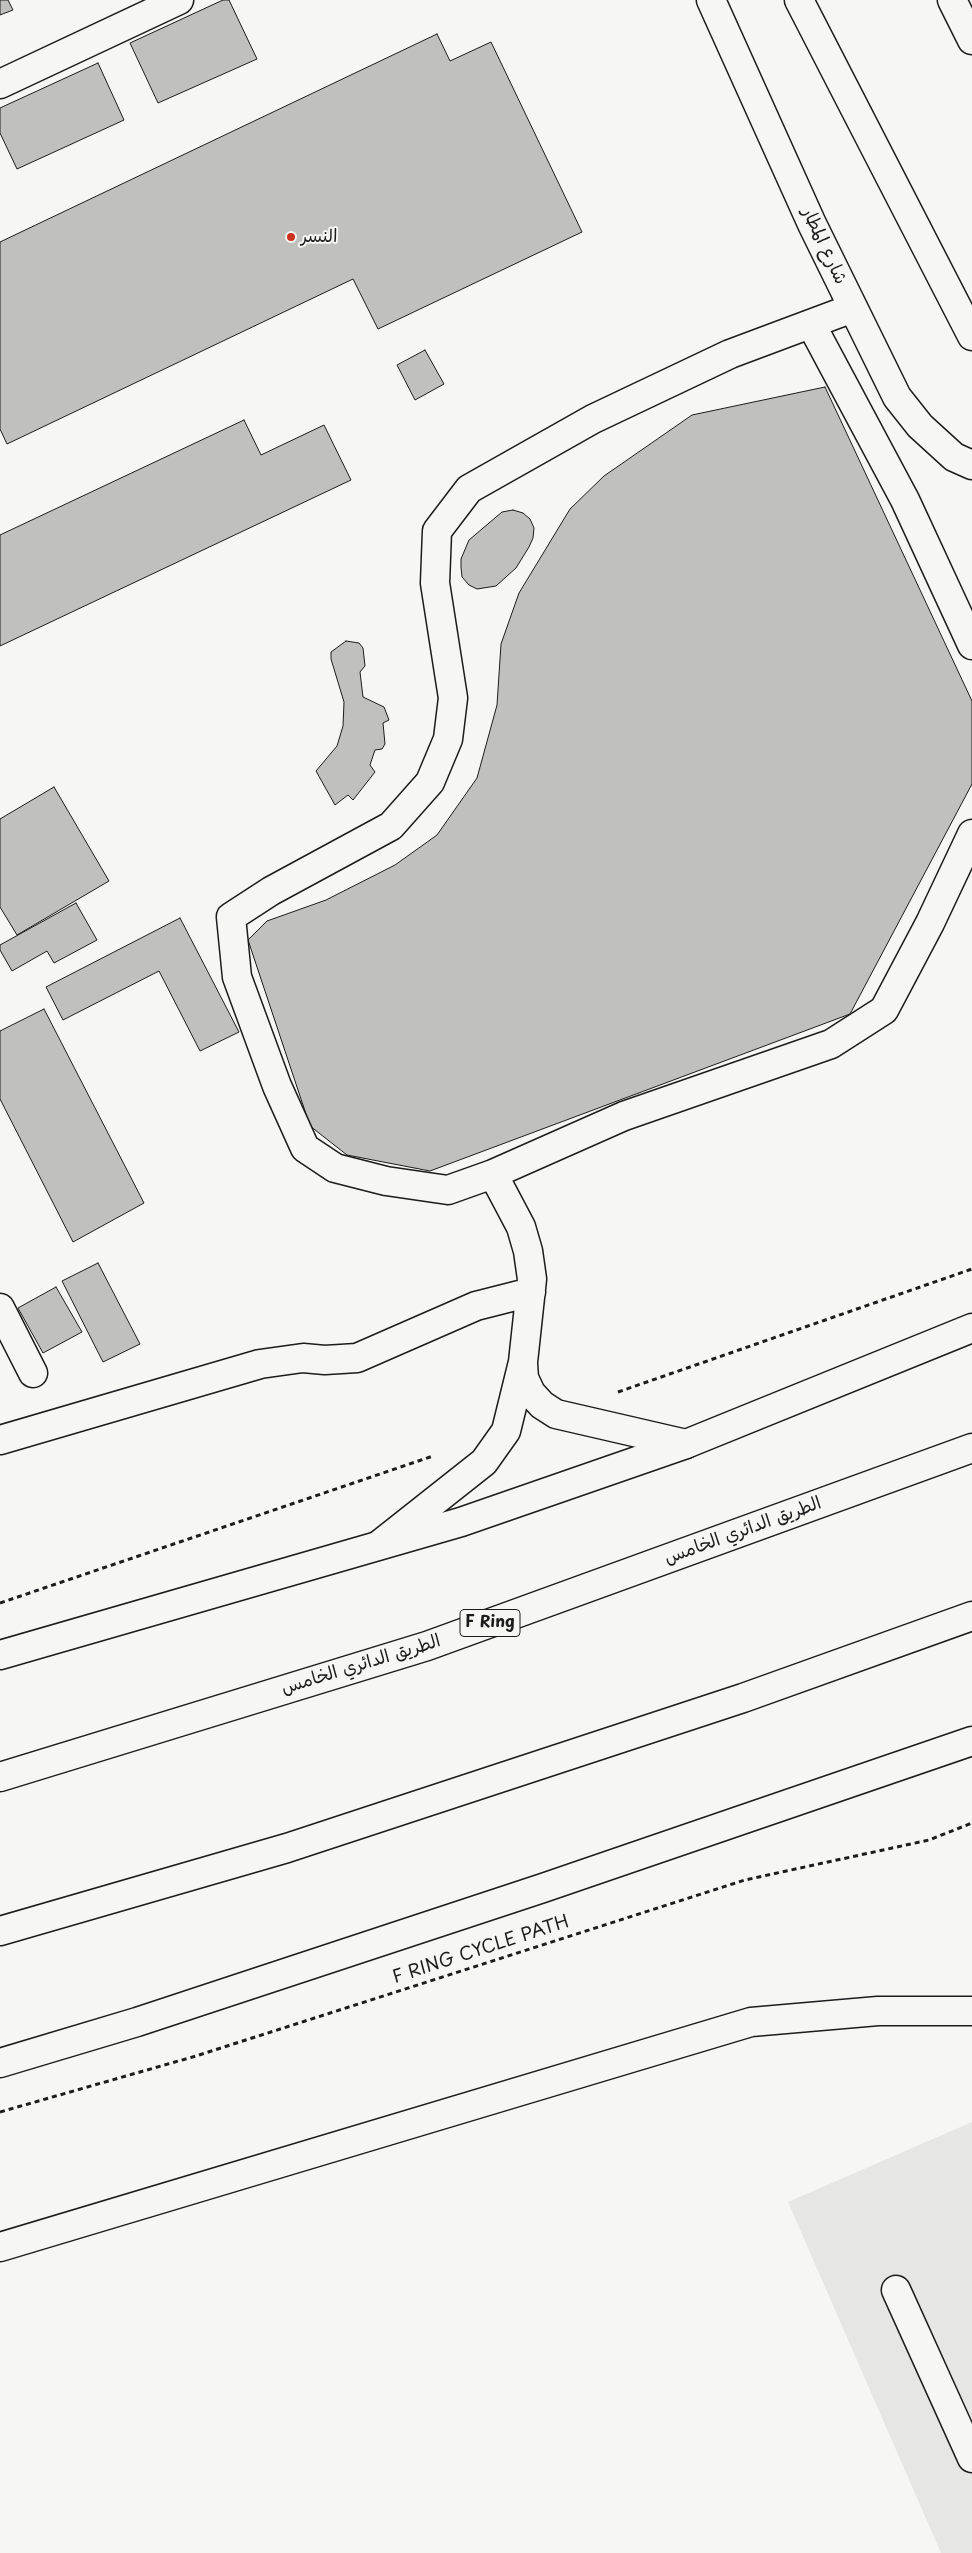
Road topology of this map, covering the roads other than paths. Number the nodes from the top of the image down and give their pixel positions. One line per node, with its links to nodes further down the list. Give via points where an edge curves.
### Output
1 (179, 0): 6 (main road)
2 (711, 0): 7 (main road, شارع المطار)
3 (799, 0): 9 (main road)
4 (952, 0): 5 (main road)
5 (972, 40)
6 (0, 84)
7 (853, 308): 8 (main road); 10 (main road, شارع المطار, via 897,397 920,426 954,457)
8 (811, 324): 11 (main road, via 905,500); 13 (main road, via 730,354 593,419 469,489 438,531 434,583 453,698 448,739 430,782 391,826 230,917 237,978 305,1148 335,1168 386,1181 448,1190)
9 (972, 336)
10 (972, 465)
11 (972, 645)
12 (972, 834): 13 (main road, via 884,1010 831,1044 624,1116)
13 (493, 1174): 14 (main road, via 521,1227 528,1251)
14 (531, 1292): 17 (main road); 19 (main road, via 476,1306 358,1358 296,1358 260,1364)
15 (0, 1308): 18 (main road)
16 (972, 1328): 20 (main road)
17 (523, 1362): 20 (main road, via 524,1378 531,1393 556,1414); 22 (main road, via 506,1431 496,1447 470,1474)
18 (34, 1373)
19 (0, 1440)
20 (686, 1444): 22 (main road, via 461,1522)
21 (972, 1448): 28 (main road, الطريق الدائري الخامس / F Ring, via 427,1646)
22 (380, 1544): 24 (main road)
23 (972, 1616): 29 (main road, via 744,1698 287,1848)
24 (0, 1655)
25 (972, 1730): 27 (main road)
26 (972, 1741): 27 (main road)
27 (912, 1760): 31 (main road, via 534,1891 137,2022)
28 (0, 1778)
29 (0, 1930)
30 (972, 2011): 32 (main road, via 878,2011 751,2022)
31 (0, 2063)
32 (0, 2247)
33 (896, 2290): 34 (main road)
34 (972, 2458)

